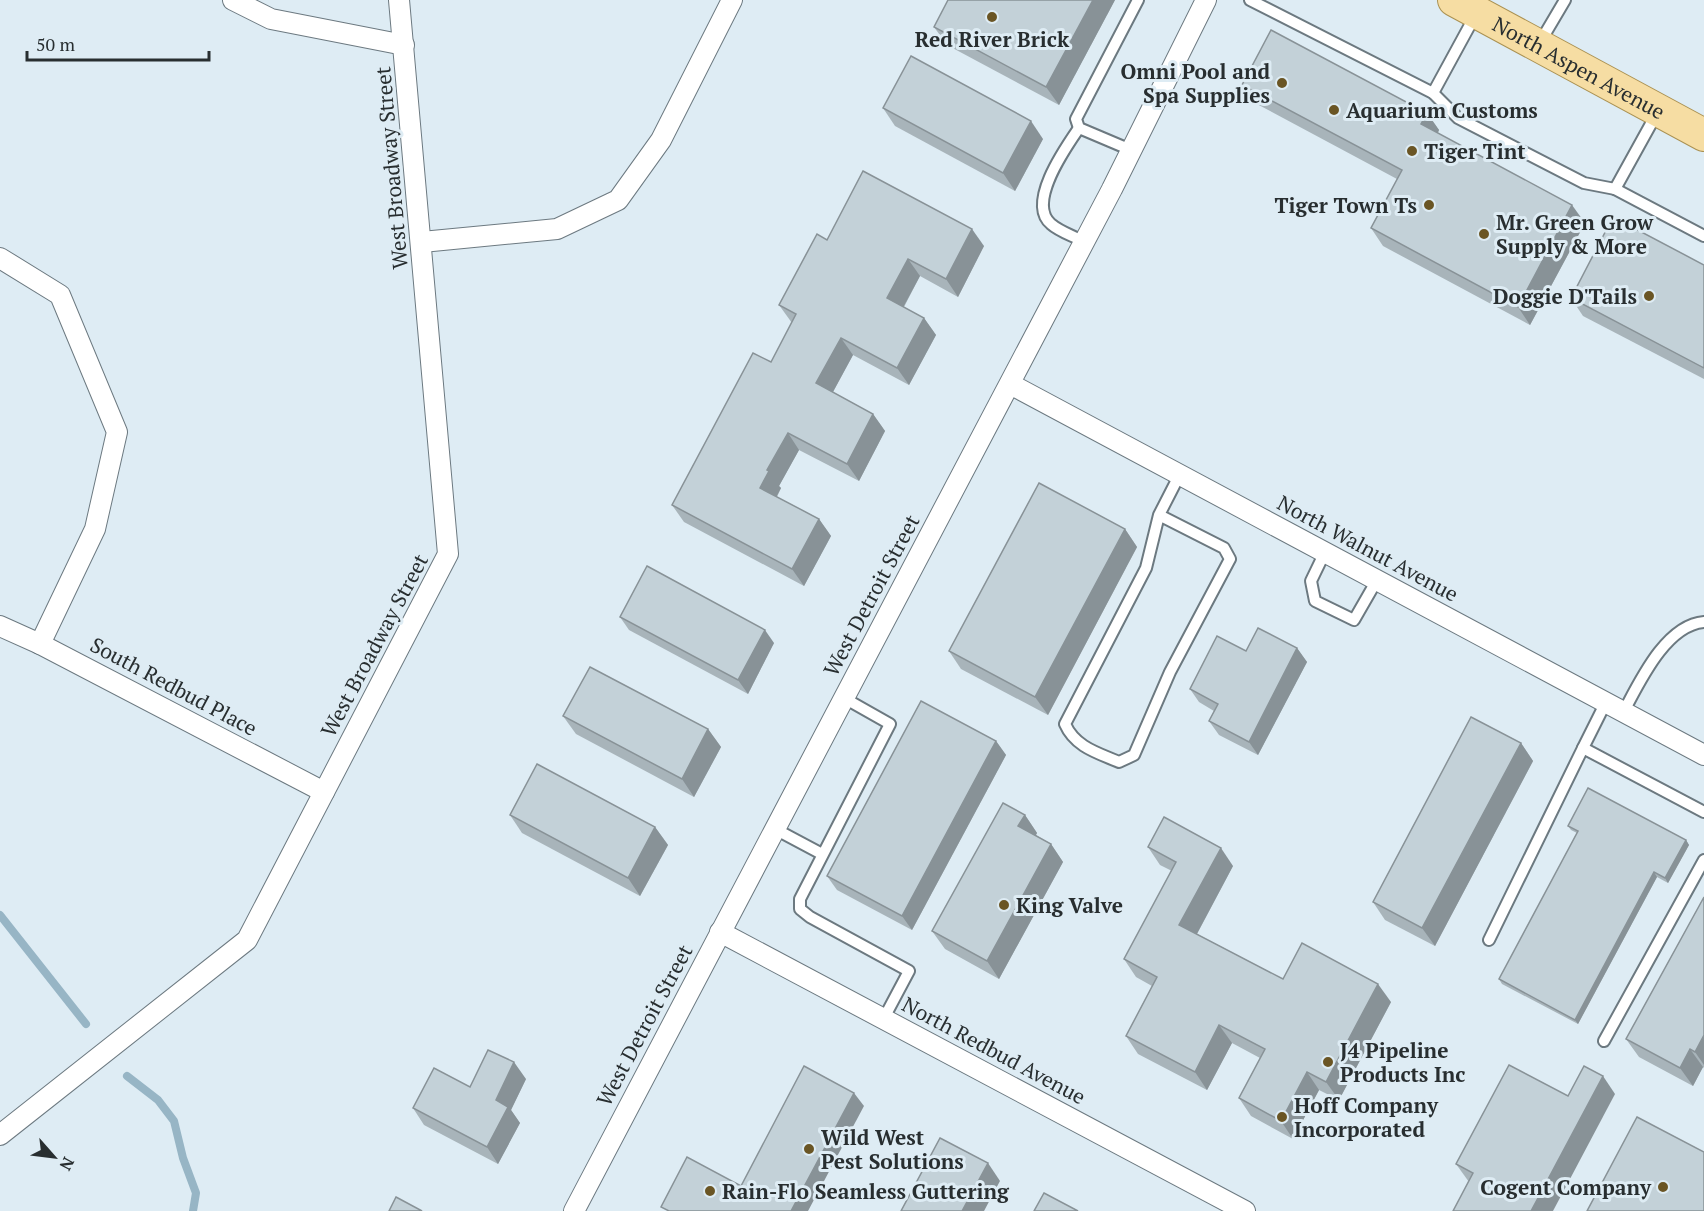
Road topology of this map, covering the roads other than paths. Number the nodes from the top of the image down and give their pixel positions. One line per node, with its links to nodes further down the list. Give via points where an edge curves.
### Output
1 (233, 0): 9 (street, via 271,19)
2 (399, 0): 9 (street, West Broadway Street)
3 (732, 0): 18 (street, via 662,140 618,200 557,229)
4 (1138, 0): 13 (lane, via 1076,119)
5 (1206, 0): 15 (street, West Detroit Street)
6 (1250, 0): 11 (lane)
7 (1565, 0): 10 (lane)
8 (1466, 6): 10 (main road, North Aspen Avenue); 11 (lane)
9 (404, 45): 18 (street, West Broadway Street)
10 (1538, 45): 12 (main road, North Aspen Avenue)
11 (1433, 93): 16 (lane, via 1458,118 1584,183)
12 (1659, 110): 14 (main road, North Aspen Avenue); 16 (lane)
13 (1079, 128): 15 (lane); 19 (lane, via 1051,173 1042,206 1049,223)
14 (1704, 135)
15 (1131, 150): 19 (street, West Detroit Street)
16 (1615, 189): 17 (lane)
17 (1704, 236)
18 (422, 242): 34 (street, West Broadway Street, via 448,554)
19 (1084, 242): 21 (street, West Detroit Street)
20 (0, 258): 28 (street, via 60,295 117,432 95,529)
21 (1010, 384): 22 (street, North Walnut Avenue); 29 (street, West Detroit Street)
22 (1180, 474): 23 (lane); 24 (street, North Walnut Avenue)
23 (1159, 515): 23 (lane, via 1146,568 1065,724 1069,734 1084,747 1119,762 1134,755 1170,672 1230,559 1224,548)
24 (1325, 552): 25 (street, North Walnut Avenue); 25 (lane, via 1311,581 1315,601 1354,620)
25 (1377, 580): 30 (street, North Walnut Avenue)
26 (1704, 622): 31 (lane, via 1692,622 1671,637)
27 (0, 626): 28 (street, South Redbud Place)
28 (40, 644): 34 (street, South Redbud Place)
29 (844, 698): 36 (street, West Detroit Street); 37 (lane, via 890,723)
30 (1606, 702): 31 (street, North Walnut Avenue); 32 (lane)
31 (1624, 711): 33 (street, North Walnut Avenue)
32 (1583, 748): 35 (lane); 40 (lane)
33 (1704, 755)
34 (324, 792): 43 (street, West Broadway Street, via 247,940)
35 (1704, 812)
36 (775, 829): 37 (lane); 39 (street, West Detroit Street)
37 (822, 854): 41 (lane, via 800,899 800,909 909,971)
38 (1704, 860): 42 (lane)
39 (720, 932): 41 (street, North Redbud Avenue); 44 (street, West Detroit Street)
40 (1490, 940)
41 (884, 1018): 45 (street, North Redbud Avenue)
42 (1604, 1041)
43 (0, 1135)
44 (574, 1211)
45 (1245, 1211)

